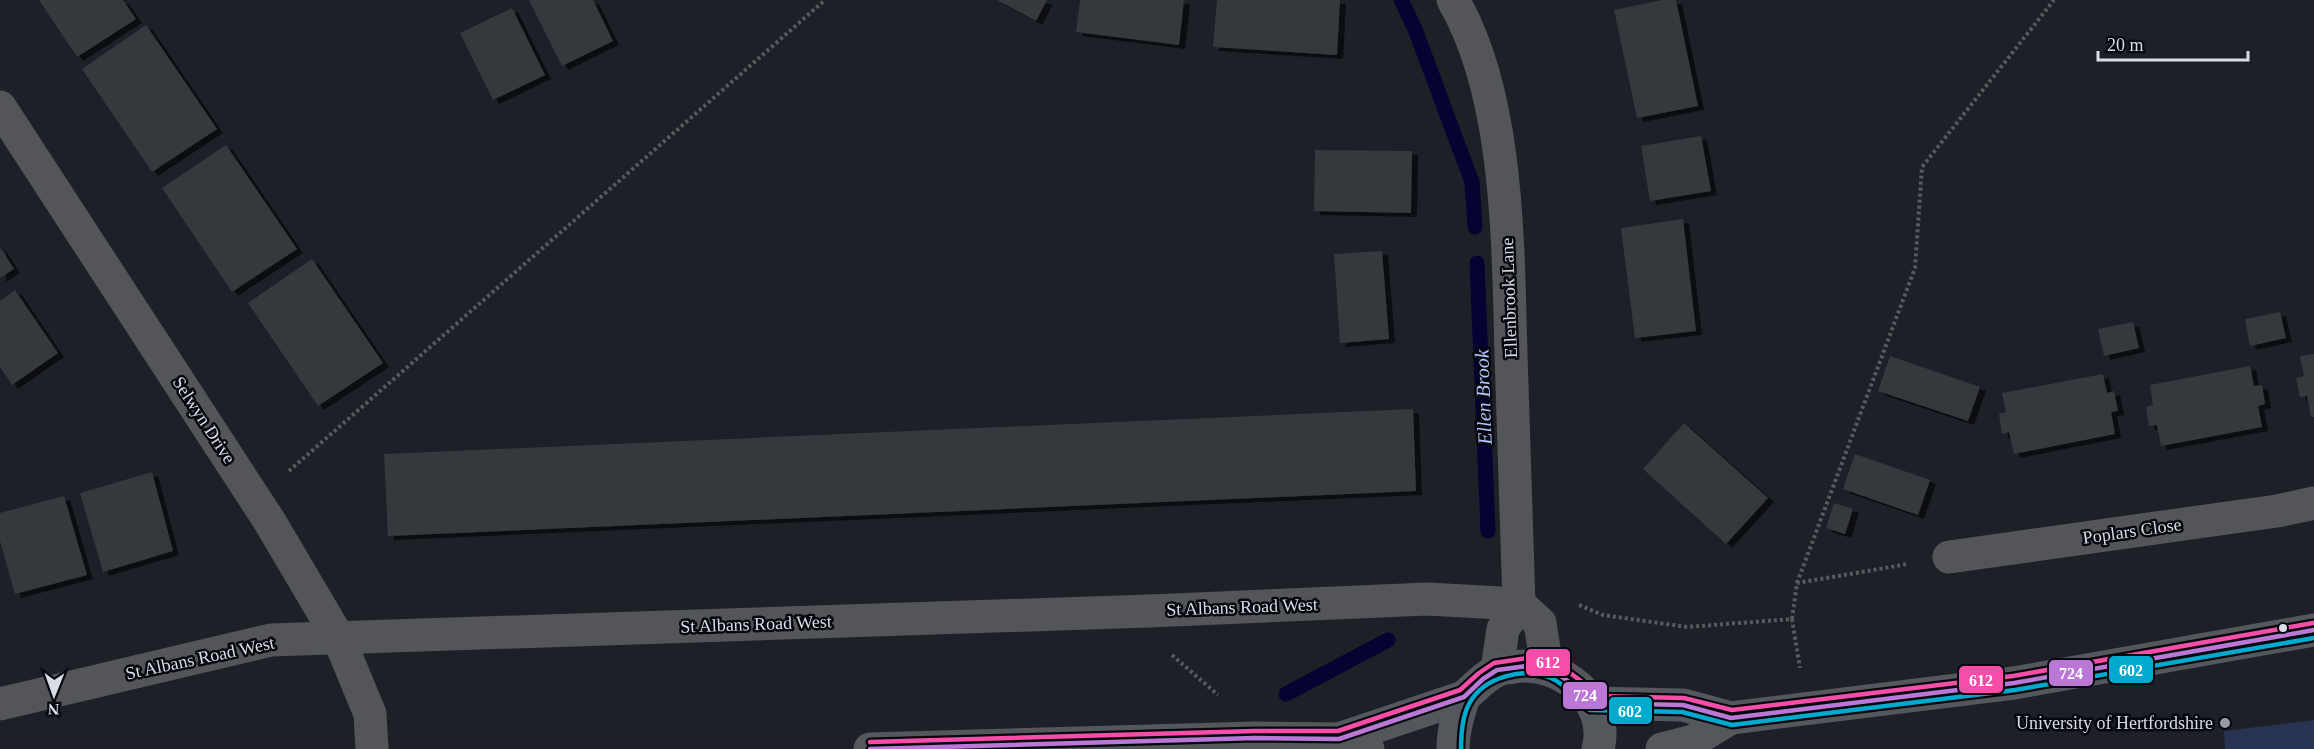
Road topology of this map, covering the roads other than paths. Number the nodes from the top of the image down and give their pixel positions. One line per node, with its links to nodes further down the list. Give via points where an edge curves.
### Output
1 (1453, 0): 5 (street, Ellenbrook Lane, via 1486,80 1500,155 1508,239)
2 (0, 107): 7 (street, Selwyn Drive, via 256,500)
3 (2314, 502): 4 (street, Poplars Close, via 2277,511)
4 (1949, 557)
5 (1519, 604): 7 (street, St Albans Road West, via 1426,599); 8 (street, via 1540,623); 9 (street, via 1503,629)
6 (2314, 630): 13 (main road, via 2014,683)
7 (339, 639): 12 (street, St Albans Road West, via 271,640); 15 (street, Selwyn Drive, via 370,714)
8 (1547, 668): 9 (main road); 11 (main road, via 1576,685)
9 (1497, 670): 10 (main road)
10 (1464, 697): 14 (main road); 17 (main road)
11 (1592, 703): 13 (main road, via 1683,705); 18 (main road, via 1600,725)
12 (0, 704)
13 (1731, 718): 19 (main road, via 1693,741)
14 (1354, 744): 16 (main road, via 1255,738)
15 (372, 749)
16 (870, 749)
17 (1453, 749)
18 (1598, 749)
19 (1662, 749)

